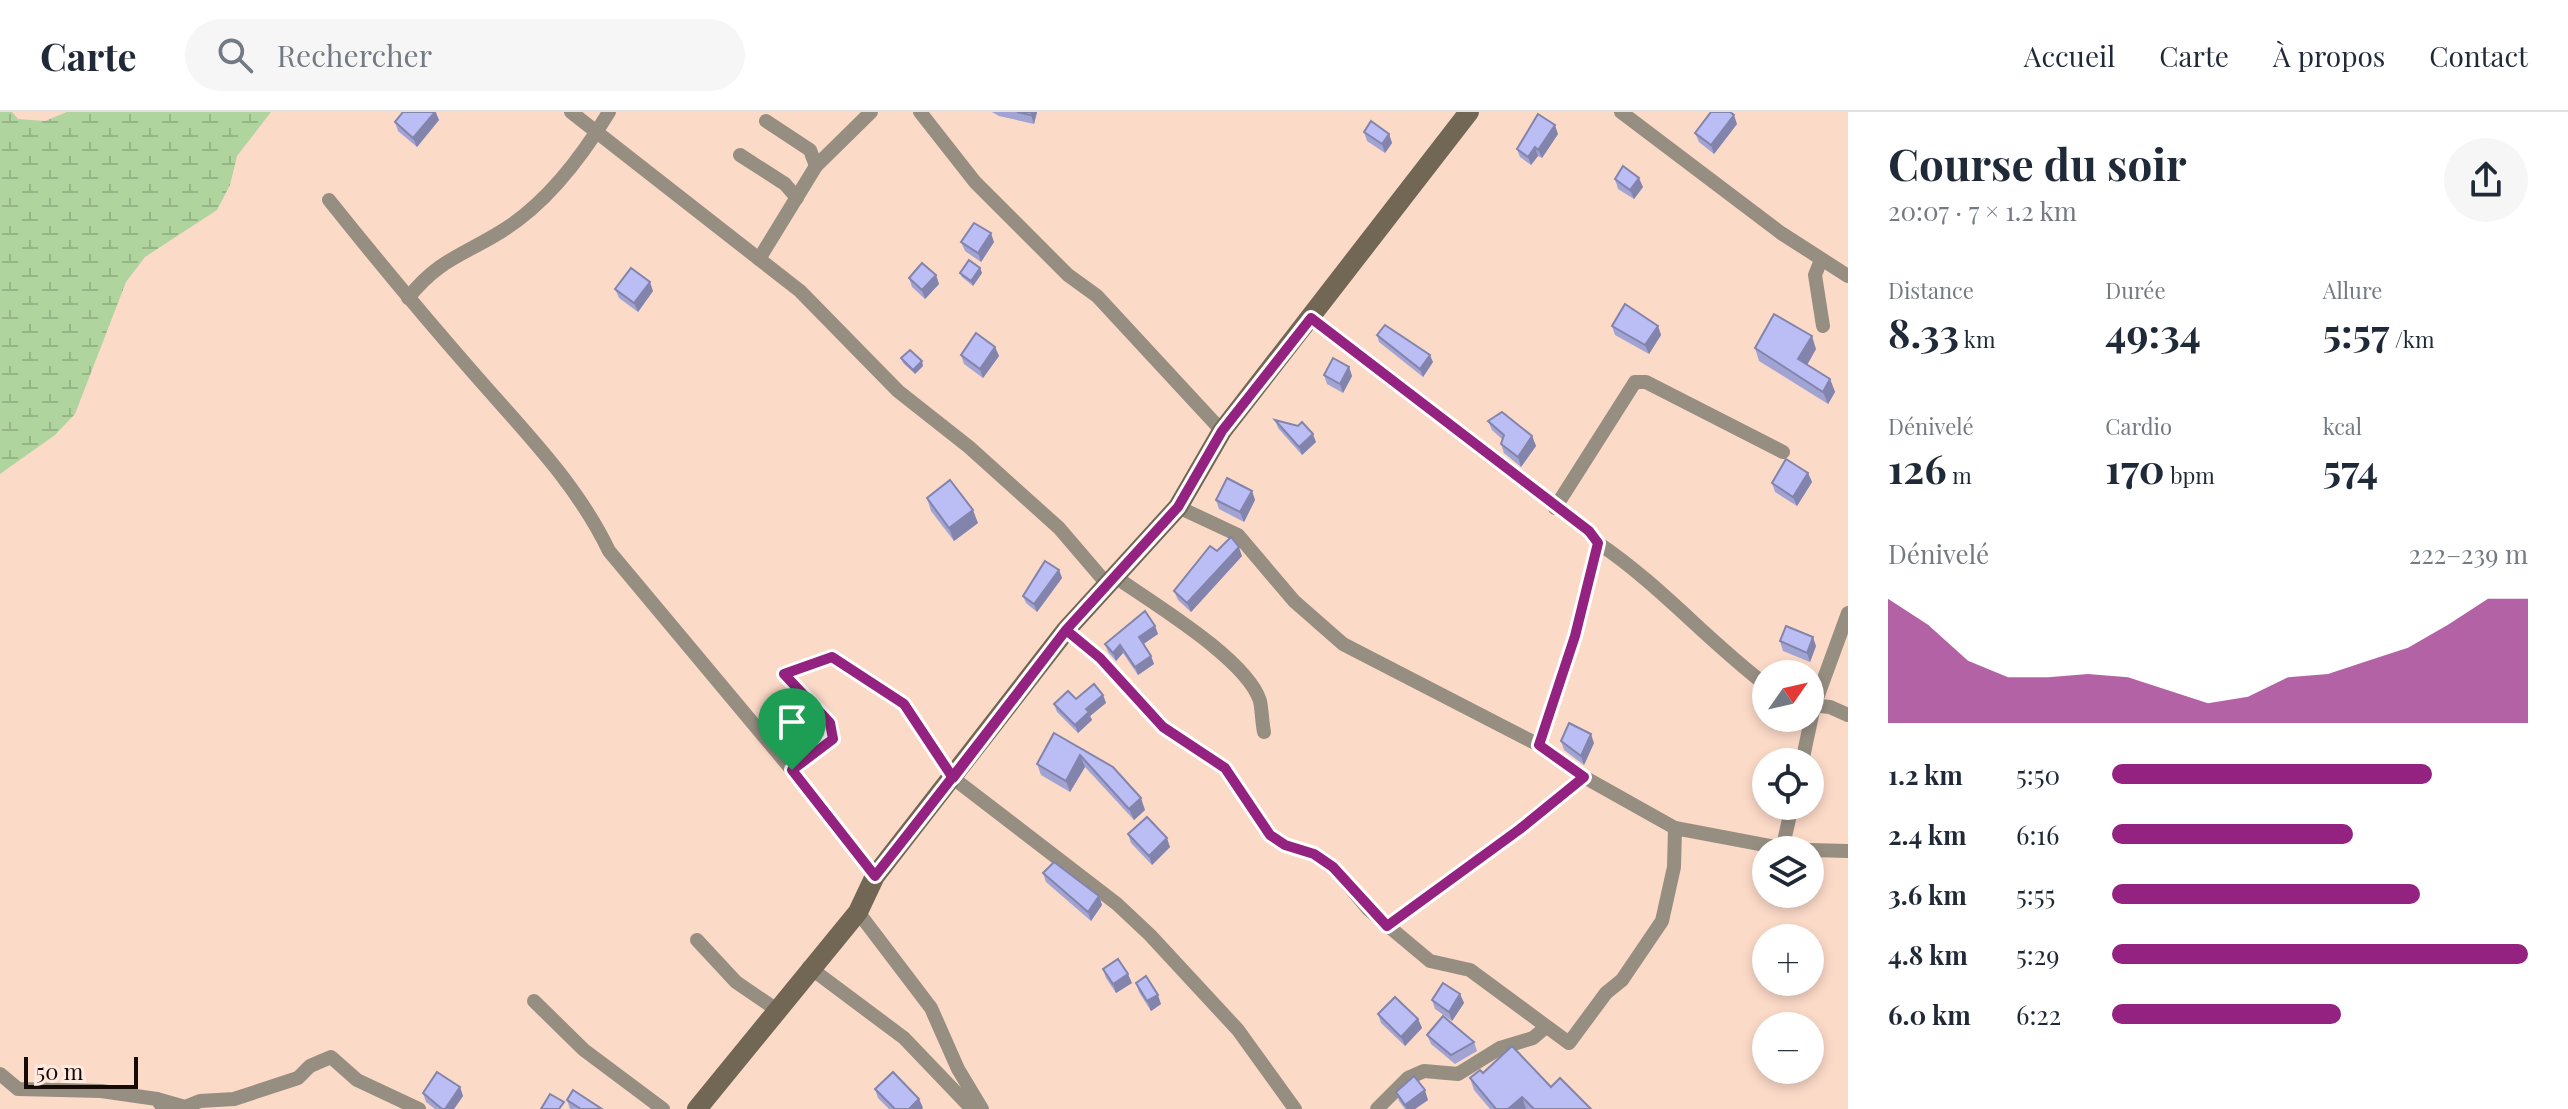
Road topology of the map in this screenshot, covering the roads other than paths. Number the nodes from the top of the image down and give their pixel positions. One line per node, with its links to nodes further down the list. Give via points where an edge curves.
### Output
1 (571, 112): 8 (street)
2 (609, 112): 8 (street)
3 (871, 112): 10 (street)
4 (920, 112): 19 (street, via 975,182 1068,275 1097,296)
5 (1469, 112): 17 (main road)
6 (1621, 112): 14 (street)
7 (766, 121): 10 (street, via 810,150)
8 (596, 134): 13 (street); 16 (street, via 534,208 429,271)
9 (740, 155): 11 (street)
10 (816, 166): 11 (street)
11 (797, 198): 13 (street)
12 (329, 200): 16 (street)
13 (759, 259): 24 (street, via 800,291 898,391 969,447)
14 (1821, 260): 15 (street); 18 (street, via 1815,275)
15 (1848, 276)
16 (408, 298): 33 (street, via 563,476 609,551)
17 (1311, 318): 19 (main road); 22 (street)
18 (1823, 326)
19 (1222, 431): 21 (main road)
20 (1783, 452): 22 (street, via 1646,382 1635,382)
21 (1178, 507): 24 (main road); 32 (street, via 1238,535 1294,601 1343,644)
22 (1555, 508): 23 (street)
23 (1598, 543): 27 (street, via 1649,580); 32 (street)
24 (1110, 580): 26 (main road); 31 (street, via 1215,647 1241,671 1259,699)
25 (1847, 615): 28 (street)
26 (1066, 630): 35 (main road); 42 (street, via 1100,658 1163,727 1225,768 1270,835 1333,867)
27 (1752, 673)
28 (1824, 674)
29 (1824, 708): 30 (street)
30 (1848, 715)
31 (1264, 732)
32 (1539, 745): 34 (street)
33 (792, 770): 35 (street, via 833,739 830,723 784,674 832,657 904,704); 40 (street)
34 (1584, 777): 36 (street); 42 (street)
35 (953, 778): 40 (main road); 55 (street, via 1150,935 1238,1030)
36 (1675, 828): 37 (street); 47 (street, via 1674,867 1653,938 1569,1043)
37 (1752, 844)
38 (1824, 850): 39 (street)
39 (1848, 851)
40 (875, 876): 41 (main road)
41 (858, 912): 44 (main road); 54 (street, via 931,1008)
42 (1387, 926): 47 (street, via 1430,961 1470,970 1487,980)
43 (697, 940): 46 (street, via 736,982)
44 (809, 967): 46 (main road); 53 (street, via 904,1038)
45 (534, 1001): 51 (street, via 584,1050)
46 (777, 1010): 52 (main road)
47 (1546, 1027): 56 (street, via 1458,1074 1424,1071 1408,1078)
48 (0, 1074): 49 (street, via 18,1089 101,1091)
49 (160, 1104): 50 (street, via 185,1107 234,1099 298,1078 331,1057 357,1080)
50 (419, 1109)
51 (663, 1109)
52 (697, 1109)
53 (972, 1109)
54 (982, 1109)
55 (1295, 1109)
56 (1377, 1109)

